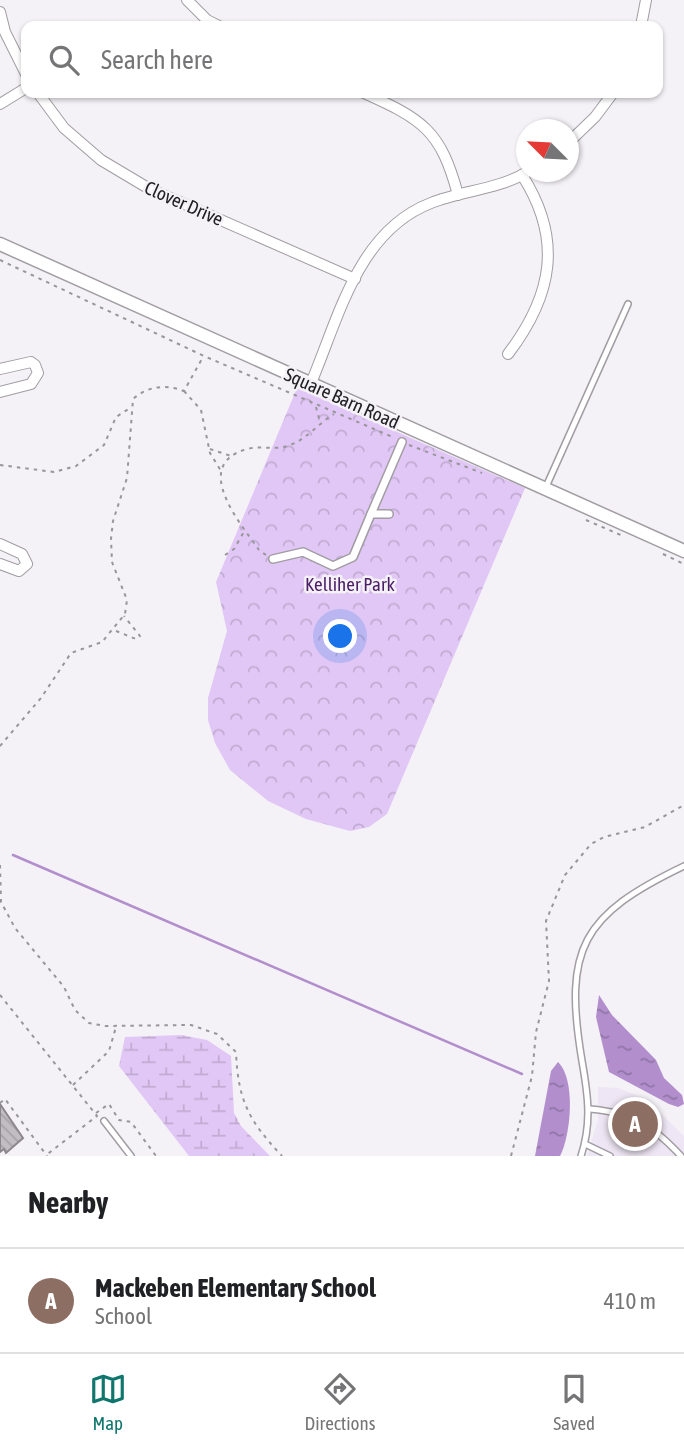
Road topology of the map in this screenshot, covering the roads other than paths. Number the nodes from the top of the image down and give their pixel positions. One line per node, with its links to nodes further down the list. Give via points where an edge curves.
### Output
1 (187, 0): 4 (street)
2 (646, 0): 5 (street)
3 (0, 12): 6 (street)
4 (209, 21)
5 (642, 21)
6 (21, 64)
7 (21, 91): 11 (street)
8 (42, 98): 17 (street, Clover Drive, via 64,128 101,160 148,188)
9 (375, 98): 15 (street, via 421,120 441,146)
10 (609, 98): 12 (street)
11 (0, 104)
12 (579, 133)
13 (516, 176): 15 (street)
14 (528, 182): 19 (street, via 549,245 547,273 526,330)
15 (458, 195): 17 (street, via 416,208 398,220 368,251)
16 (0, 244): 21 (street, Square Barn Road)
17 (355, 278): 21 (street)
18 (628, 304): 24 (lane)
19 (508, 354)
20 (0, 369): 22 (street, via 30,362 38,373 31,384)
21 (311, 383): 24 (street, Square Barn Road)
22 (0, 392)
23 (402, 442): 25 (street)
24 (545, 489): 28 (street, Square Barn Road)
25 (371, 514): 26 (street); 29 (street, via 353,557 333,566 303,552)
26 (389, 514)
27 (0, 544): 30 (street, via 22,554 27,564 19,571)
28 (684, 551)
29 (273, 559)
30 (0, 564)
31 (684, 866): 32 (lane, via 628,894 613,907 600,919 580,957 575,1017)
32 (590, 1109): 34 (lane); 38 (lane, via 629,1115 658,1133)
33 (104, 1121): 35 (lane)
34 (585, 1144): 36 (lane); 37 (lane)
35 (131, 1156)
36 (581, 1156)
37 (610, 1156)
38 (681, 1156)

